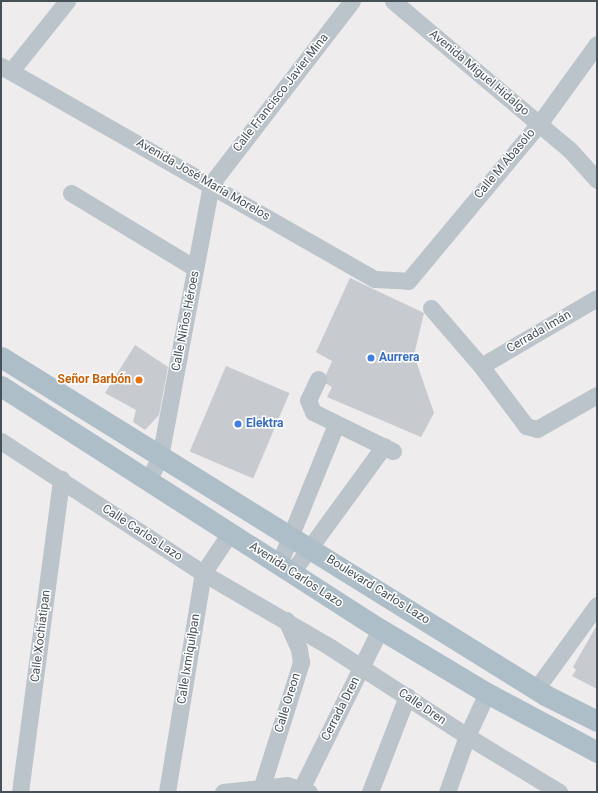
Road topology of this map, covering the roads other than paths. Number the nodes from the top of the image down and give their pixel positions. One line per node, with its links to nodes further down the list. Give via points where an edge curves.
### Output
1 (67, 1): 5 (street)
2 (352, 1): 8 (street, Calle Francisco Javier Mina)
3 (393, 1): 6 (street, Avenida Miguel Hidalgo)
4 (596, 47): 6 (street, Calle M Abasolo)
5 (6, 69): 8 (street, Avenida José María Morelos)
6 (539, 124): 7 (street, Avenida Miguel Hidalgo, via 569,150); 11 (street, Calle M Abasolo)
7 (597, 180)
8 (211, 184): 10 (street, Calle Niños Héroes); 11 (street, Avenida José María Morelos, via 375,279)
9 (71, 193): 10 (street)
10 (195, 268): 21 (street, Calle Niños Héroes)
11 (408, 281)
12 (597, 298): 15 (street, Cerrada Imán)
13 (430, 308): 15 (street)
14 (1, 357): 21 (main road)
15 (480, 366): 18 (street, via 526,426 537,429)
16 (318, 379): 19 (street, via 308,400 309,406 313,412)
17 (1, 386): 23 (main road, Avenida Carlos Lazo)
18 (597, 395)
19 (336, 424): 24 (street); 26 (street, via 389,449)
20 (1, 441): 22 (street, Calle Carlos Lazo)
21 (160, 457): 23 (street, Calle Niños Héroes); 24 (main road, Boulevard Carlos Lazo)
22 (61, 479): 28 (street, Calle Carlos Lazo); 40 (street, Calle Xochiatipan)
23 (148, 480): 25 (main road, Avenida Carlos Lazo)
24 (290, 535): 26 (main road, Boulevard Carlos Lazo); 27 (street)
25 (226, 537): 27 (main road, Avenida Carlos Lazo); 28 (street, Calle Ixmiquilpan)
26 (309, 547): 27 (street); 33 (main road, Boulevard Carlos Lazo)
27 (285, 568): 31 (main road, Avenida Carlos Lazo)
28 (205, 570): 30 (street, Calle Carlos Lazo); 41 (street, Calle Ixmiquilpan)
29 (597, 605): 33 (street)
30 (286, 620): 32 (street, Calle Dren); 39 (street, Calle Oreon, via 299,649 300,662)
31 (380, 629): 32 (street, Cerrada Dren); 34 (main road, Avenida Carlos Lazo)
32 (362, 667): 35 (street, Calle Dren); 39 (street, Cerrada Dren)
33 (536, 689): 36 (main road, Boulevard Carlos Lazo)
34 (487, 693): 37 (street); 38 (main road, Avenida Carlos Lazo)
35 (407, 696): 37 (street, Calle Dren); 43 (street)
36 (597, 721)
37 (467, 736): 44 (street); 45 (street, Calle Dren)
38 (597, 752)
39 (287, 788): 42 (street)
40 (20, 792)
41 (167, 792)
42 (223, 792)
43 (370, 792)
44 (447, 792)
45 (559, 792)

